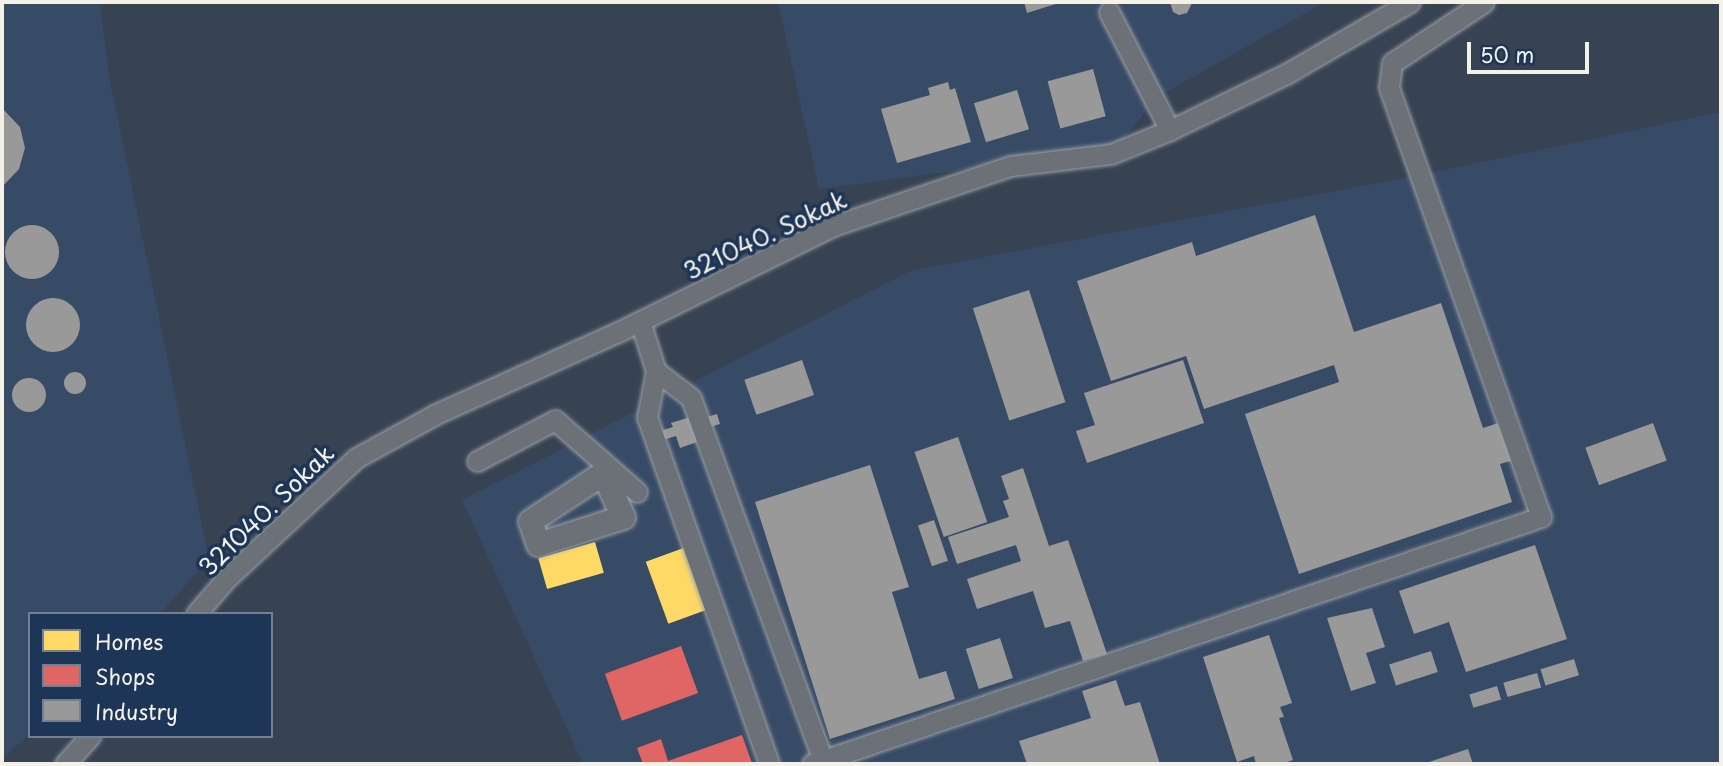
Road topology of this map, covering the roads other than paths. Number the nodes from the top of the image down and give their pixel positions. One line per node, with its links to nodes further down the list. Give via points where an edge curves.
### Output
1 (1410, 2): 4 (street, 321040. Sokak, via 1286,74)
2 (1484, 2): 11 (street, via 1392,63 1389,87 1541,517)
3 (1109, 12): 4 (street)
4 (1170, 130): 5 (street, 321040. Sokak, via 1111,154 1010,166 833,226)
5 (640, 321): 6 (street); 9 (street, 321040. Sokak, via 436,414 356,458 227,578)
6 (656, 371): 8 (street, via 647,417); 11 (street, via 691,398)
7 (477, 461): 8 (street, via 555,420 626,496)
8 (669, 480): 13 (street)
9 (198, 612)
10 (88, 738): 12 (street)
11 (818, 762)
12 (65, 764)
13 (769, 764)

